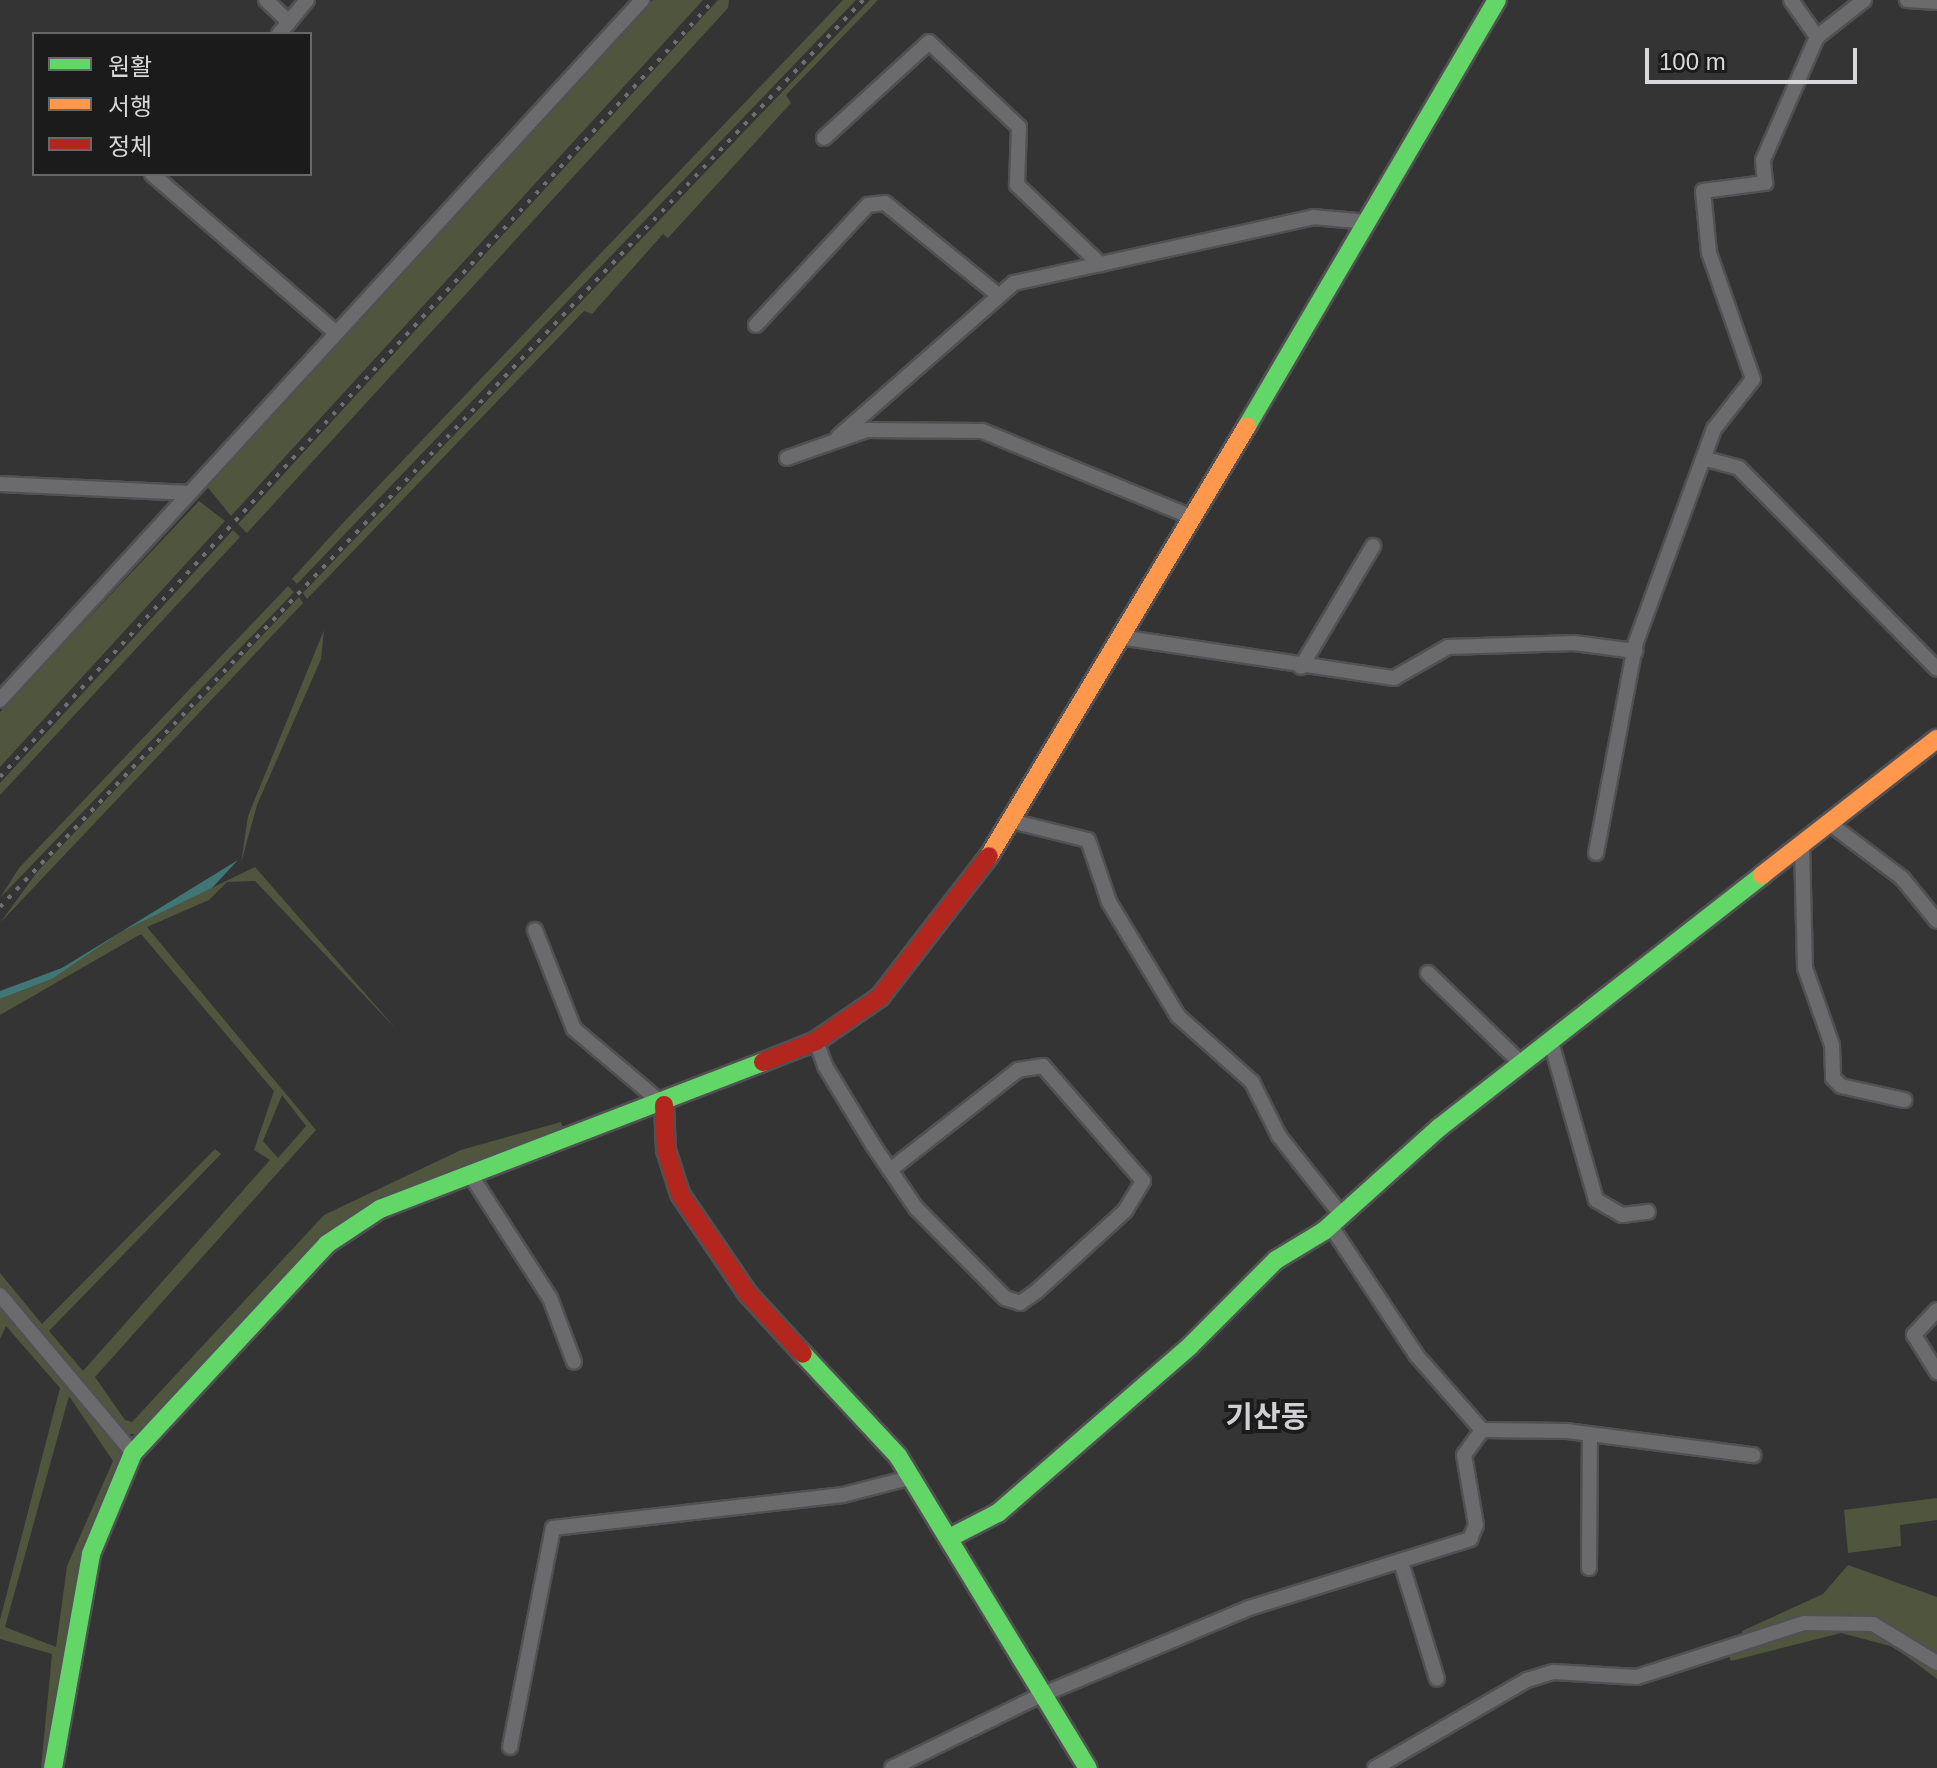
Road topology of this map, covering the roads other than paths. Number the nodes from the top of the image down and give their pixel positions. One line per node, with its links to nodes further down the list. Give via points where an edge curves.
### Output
1 (266, 0): 9 (street)
2 (307, 0): 9 (street)
3 (642, 0): 18 (street)
4 (1497, 0): 14 (main road)
5 (1791, 0): 11 (street)
6 (1864, 0): 11 (street)
7 (1907, 0): 8 (street)
8 (1937, 2)
9 (289, 22): 10 (street)
10 (281, 32)
11 (1817, 37): 21 (street, via 1763,160 1765,183 1703,191 1709,253 1753,379 1714,429)
12 (824, 138): 15 (street, via 929,42 1019,127 1017,185)
13 (154, 176): 18 (street)
14 (1368, 222): 15 (street, via 1313,217); 24 (main road)
15 (1100, 264): 16 (street)
16 (997, 294): 17 (street, via 885,203 868,205); 19 (street, via 977,320)
17 (756, 325)
18 (336, 333): 23 (street)
19 (838, 437): 20 (street); 24 (street, via 867,430 982,431)
20 (787, 458)
21 (1706, 459): 27 (street); 29 (street, via 1739,468)
22 (0, 484): 23 (street)
23 (190, 493): 30 (street)
24 (1194, 518): 26 (main road)
25 (1373, 546): 28 (street)
26 (1126, 638): 28 (street); 32 (main road)
27 (1635, 651): 28 (street, via 1574,643 1448,647 1394,678); 35 (street)
28 (1301, 667)
29 (1937, 669)
30 (0, 700)
31 (1937, 739): 33 (main road)
32 (1015, 822): 39 (main road, via 880,997); 47 (street, via 1088,840 1109,902 1178,1016 1252,1082 1279,1136)
33 (1829, 823): 34 (main road); 36 (street, via 1902,878)
34 (1802, 845): 40 (main road); 42 (street, via 1805,968 1832,1045 1833,1078 1841,1086)
35 (1596, 853)
36 (1937, 921)
37 (535, 930): 43 (street, via 574,1029)
38 (1428, 973): 41 (street)
39 (816, 1041): 43 (main road); 44 (street)
40 (1551, 1042): 41 (main road); 46 (street, via 1596,1200 1622,1215)
41 (1521, 1063): 47 (main road)
42 (1904, 1100)
43 (664, 1105): 45 (main road); 56 (main road, via 666,1150 680,1194 748,1294)
44 (890, 1170): 44 (street, via 1018,1070 1043,1066 1143,1181 1125,1211 1020,1303 972,1268)
45 (470, 1174): 50 (street, via 550,1298); 54 (main road, via 351,1224)
46 (1648, 1212)
47 (1334, 1218): 52 (street, via 1417,1356); 57 (main road, via 1265,1269 1190,1346 998,1513)
48 (0, 1295): 54 (street)
49 (1937, 1310): 51 (street, via 1914,1335)
50 (574, 1362)
51 (1937, 1372)
52 (1482, 1430): 53 (street); 58 (street, via 1464,1455 1476,1525 1470,1539)
53 (1590, 1436): 55 (street); 59 (street)
54 (133, 1453): 64 (main road, via 91,1554)
55 (1753, 1455)
56 (913, 1477): 57 (main road); 63 (street, via 843,1495 553,1528)
57 (951, 1537): 62 (main road)
58 (1401, 1562): 61 (street); 62 (street, via 1249,1608)
59 (1589, 1568)
60 (1937, 1663): 67 (street, via 1873,1624 1804,1623 1637,1677 1554,1672 1527,1680)
61 (1437, 1679)
62 (1039, 1696): 65 (street); 66 (main road)
63 (510, 1747)
64 (53, 1768)
65 (892, 1768)
66 (1088, 1768)
67 (1375, 1768)

